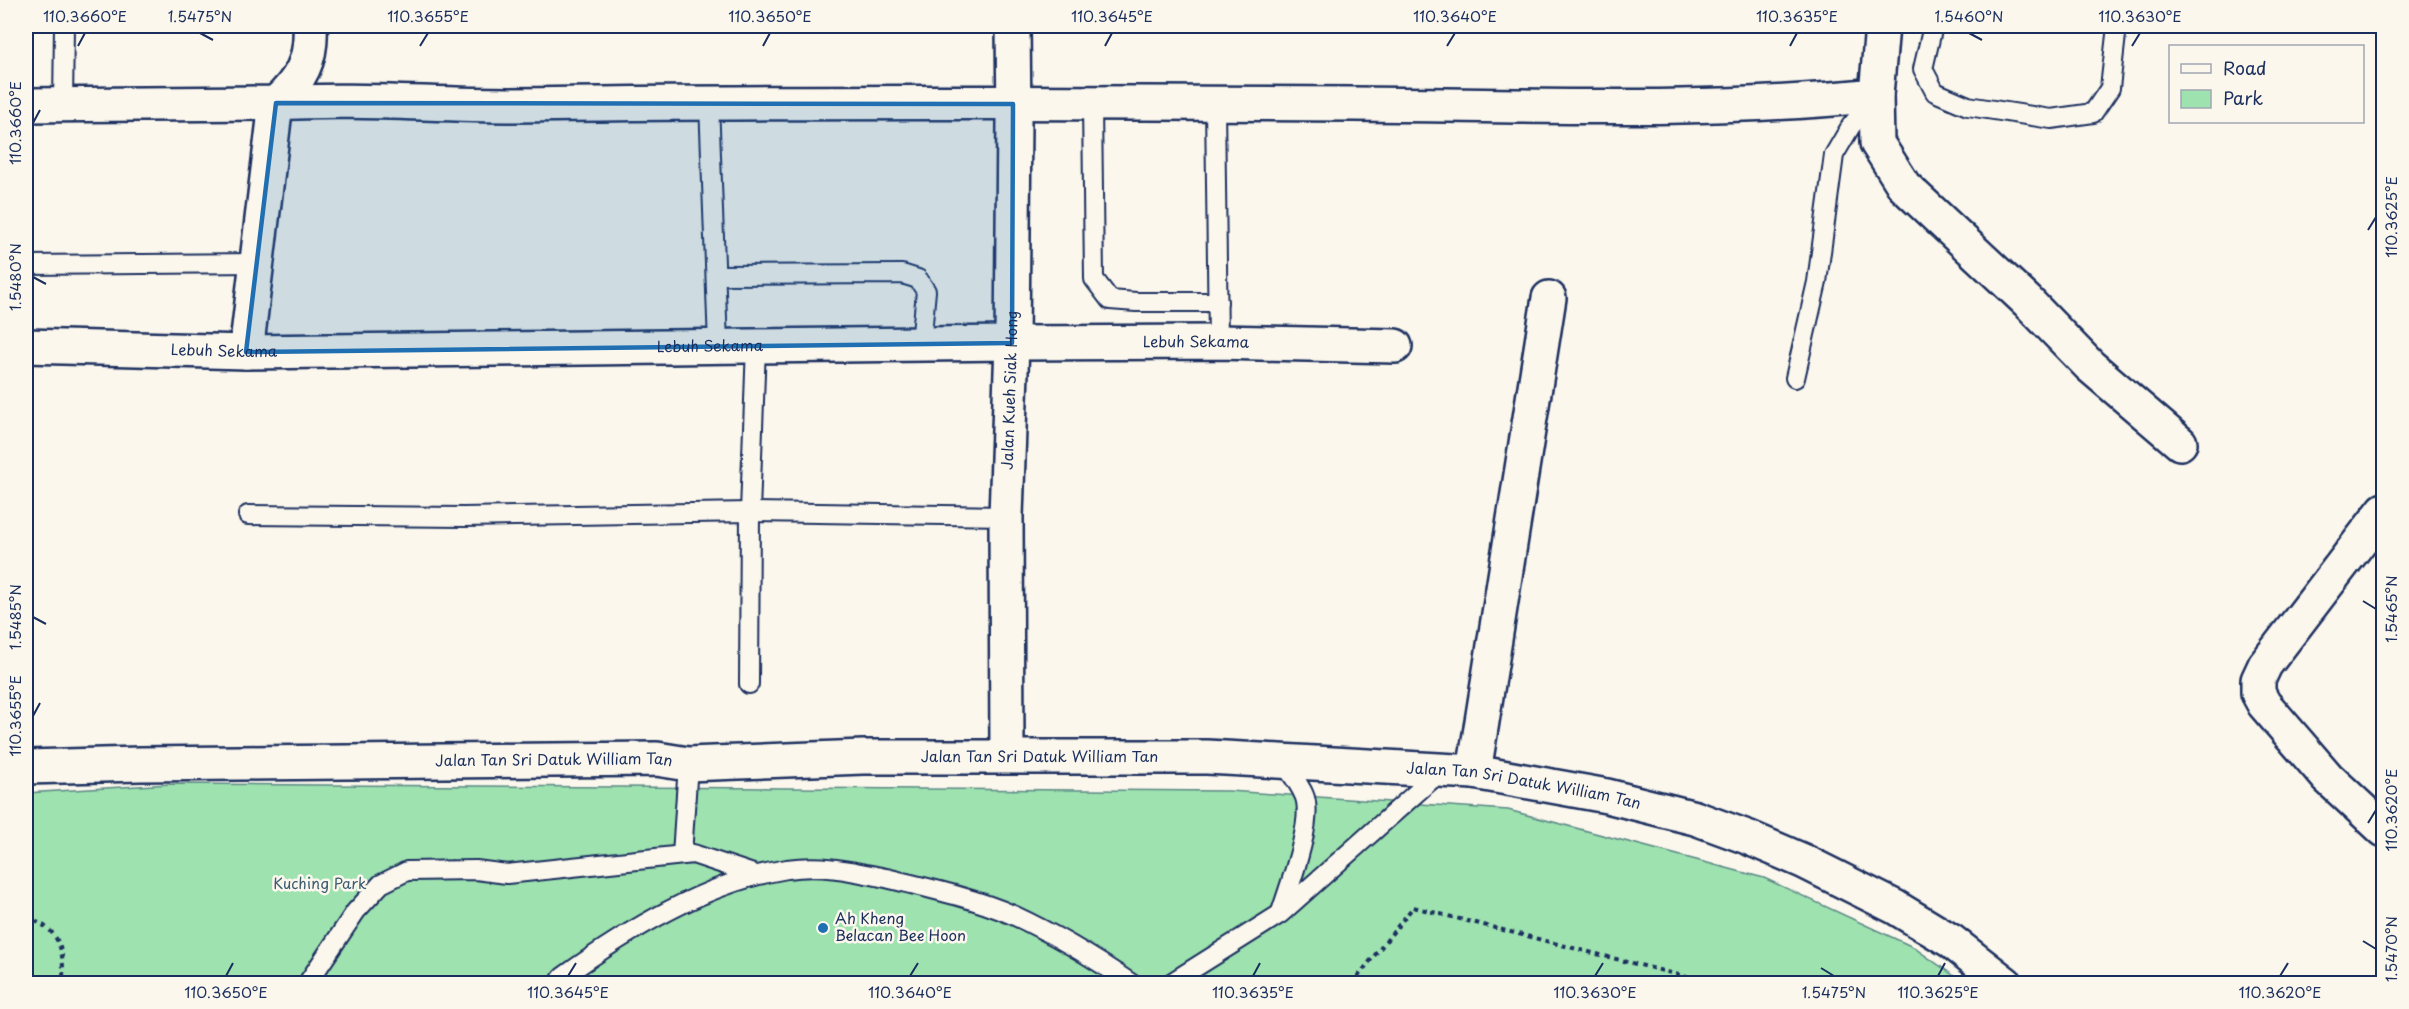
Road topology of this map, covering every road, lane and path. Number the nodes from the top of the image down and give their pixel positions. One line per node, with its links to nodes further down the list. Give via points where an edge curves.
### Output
1 (64, 26): 14 (lane)
2 (310, 26): 9 (street, via 307,63 294,86)
3 (1013, 26): 11 (street, Jalan Kueh Siak Hong)
4 (1882, 26): 7 (street)
5 (1933, 26): 6 (lane, via 1923,69 1935,92 1968,106 2051,119 2093,113 2110,88)
6 (2117, 26)
7 (1876, 95): 12 (street, via 1807,102 1604,106); 28 (lane, via 1851,126 1834,156 1817,282); 29 (street, via 1877,143 1904,186 2090,366)
8 (710, 102): 9 (street); 11 (street); 17 (lane)
9 (276, 103): 14 (street); 15 (street)
10 (1092, 103): 11 (street); 12 (street); 19 (lane, via 1094,279 1110,300)
11 (1013, 104): 21 (street, Jalan Kueh Siak Hong)
12 (1215, 104): 19 (lane)
13 (26, 105): 14 (street)
14 (63, 105)
15 (258, 263): 16 (lane); 27 (street)
16 (26, 265)
17 (716, 275): 22 (lane, via 902,274 918,279 926,291); 23 (lane)
18 (1549, 298): 40 (street)
19 (1218, 302): 20 (lane)
20 (1218, 342): 21 (street, Lebuh Sekama); 26 (street, Lebuh Sekama)
21 (1012, 343): 22 (street, Lebuh Sekama); 33 (street, Jalan Kueh Siak Hong)
22 (921, 344): 24 (street, Lebuh Sekama)
23 (718, 345): 24 (street, Lebuh Sekama); 27 (street, Lebuh Sekama)
24 (756, 345): 31 (lane)
25 (26, 346): 27 (street, Lebuh Sekama)
26 (1395, 346)
27 (246, 352)
28 (1795, 378)
29 (2180, 443)
30 (2384, 510): 41 (street, via 2265,665 2258,680 2258,693 2264,704 2328,778)
31 (750, 512): 32 (lane, via 464,517); 33 (lane); 34 (lane)
32 (248, 515)
33 (1006, 516): 35 (street, Jalan Kueh Siak Hong)
34 (749, 684)
35 (1007, 756): 36 (street, Jalan Tan Sri Datuk William Tan); 37 (street, Jalan Tan Sri Datuk William Tan)
36 (1282, 760): 39 (street, Jalan Tan Sri Datuk William Tan); 44 (lane, via 1306,797 1299,858)
37 (688, 764): 38 (street, Jalan Tan Sri Datuk William Tan, via 645,759); 42 (lane)
38 (26, 767)
39 (1442, 770): 40 (street, Jalan Tan Sri Datuk William Tan); 44 (lane)
40 (1474, 772): 53 (street, Jalan Tan Sri Datuk William Tan, via 1607,796 1695,818 1748,837 1895,907 1951,941)
41 (2384, 830)
42 (682, 855): 43 (lane, via 693,854); 47 (lane, via 507,874 476,870 407,871 381,884 356,911)
43 (756, 875): 48 (lane, via 673,908 605,946); 49 (lane, via 834,867 963,898 1013,915)
44 (1280, 914): 50 (lane)
45 (26, 918): 46 (path, via 53,931 60,945)
46 (63, 984)
47 (307, 984)
48 (558, 984)
49 (1132, 984)
50 (1169, 984)
51 (1352, 984): 52 (path, via 1413,907)
52 (1714, 984)
53 (2006, 984)

